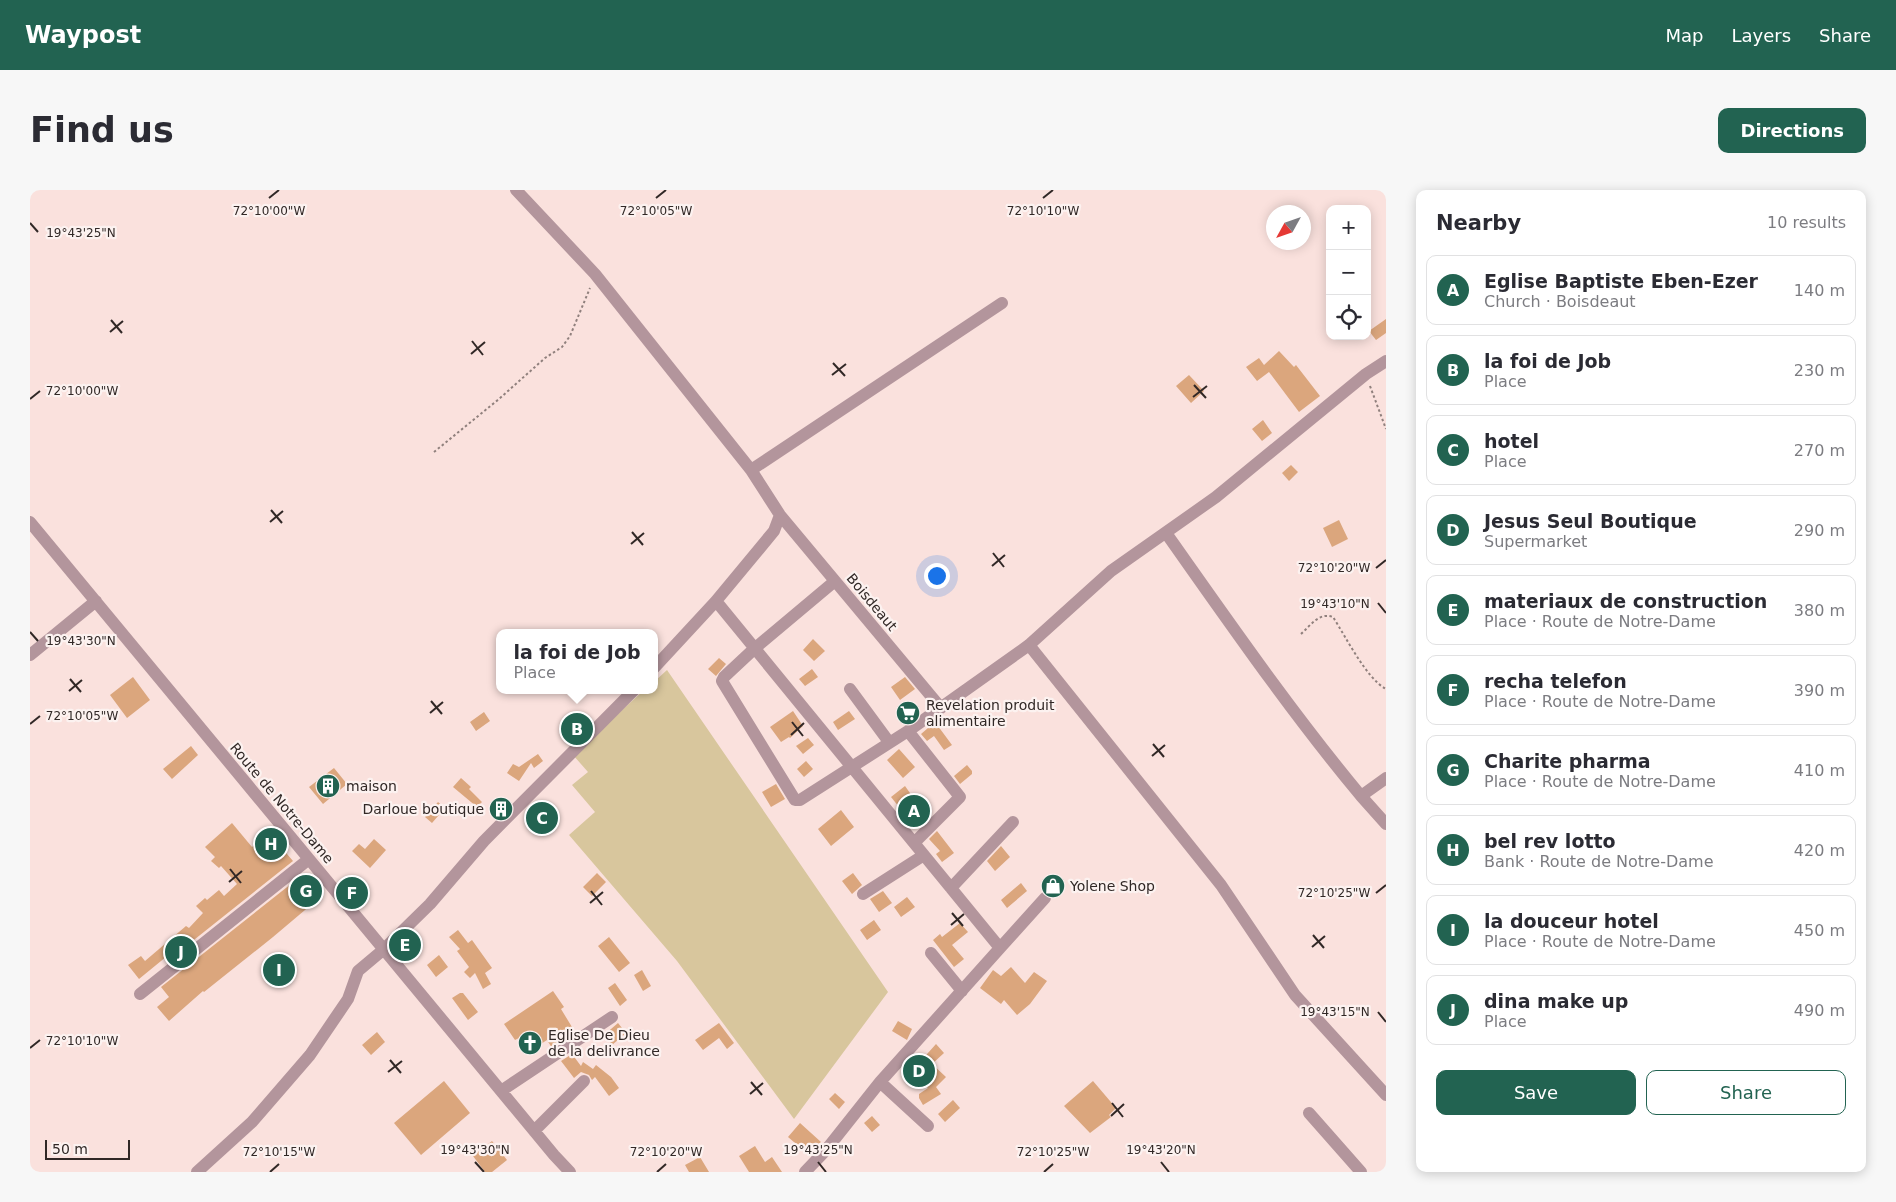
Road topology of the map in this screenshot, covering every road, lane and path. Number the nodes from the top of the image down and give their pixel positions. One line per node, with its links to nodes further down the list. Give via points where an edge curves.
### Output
1 (516, 190): 2 (street, Boisdeaut)
2 (595, 274): 7 (path, via 570,336 562,347); 8 (street, Boisdeaut)
3 (1002, 303): 8 (street)
4 (1386, 361): 5 (street)
5 (1366, 374): 6 (path); 11 (street, via 1216,497)
6 (1386, 429)
7 (434, 452)
8 (751, 470): 9 (street, Boisdeaut)
9 (780, 515): 12 (street, Boisdeaut); 14 (street, via 774,530)
10 (30, 522): 13 (street, Route de Notre-Dame)
11 (1166, 533): 16 (street, via 1111,571); 28 (street, via 1274,685)
12 (835, 582): 17 (street); 23 (street, Boisdeaut)
13 (96, 601): 18 (street); 33 (street, Route de Notre-Dame)
14 (716, 601): 17 (street); 19 (street)
15 (1301, 634): 21 (path, via 1318,618 1333,617 1369,674)
16 (1029, 645): 23 (street); 45 (street, via 1221,885 1295,995)
17 (754, 649): 26 (street); 26 (street, via 722,681 795,800 800,800)
18 (30, 655)
19 (658, 664)
20 (850, 689): 25 (street)
21 (1386, 689)
22 (630, 694): 37 (street, via 484,841 430,904)
23 (941, 708): 24 (street)
24 (908, 731): 25 (street); 31 (street, via 960,797)
25 (889, 742): 26 (street)
26 (851, 767): 31 (street)
27 (1386, 778): 28 (street)
28 (1361, 796): 30 (street)
29 (1013, 822): 34 (street)
30 (1386, 824)
31 (914, 843): 32 (street)
32 (924, 855): 34 (street); 35 (street)
33 (309, 859): 37 (street, Route de Notre-Dame); 41 (street)
34 (951, 888): 38 (street)
35 (862, 894)
36 (1045, 898): 38 (street)
37 (389, 944): 46 (street, Route de Notre-Dame); 50 (street, via 358,971 348,999 310,1055 252,1122)
38 (1000, 948): 40 (street)
39 (931, 954): 40 (street)
40 (962, 991): 44 (street)
41 (140, 994)
42 (612, 1017): 46 (street)
43 (584, 1081): 49 (street)
44 (880, 1082): 48 (street); 52 (street)
45 (1384, 1088)
46 (501, 1091): 49 (street, Route de Notre-Dame)
47 (1309, 1114): 53 (street)
48 (928, 1126)
49 (534, 1131): 51 (street, Route de Notre-Dame)
50 (198, 1172)
51 (570, 1172)
52 (805, 1172)
53 (1361, 1172)

